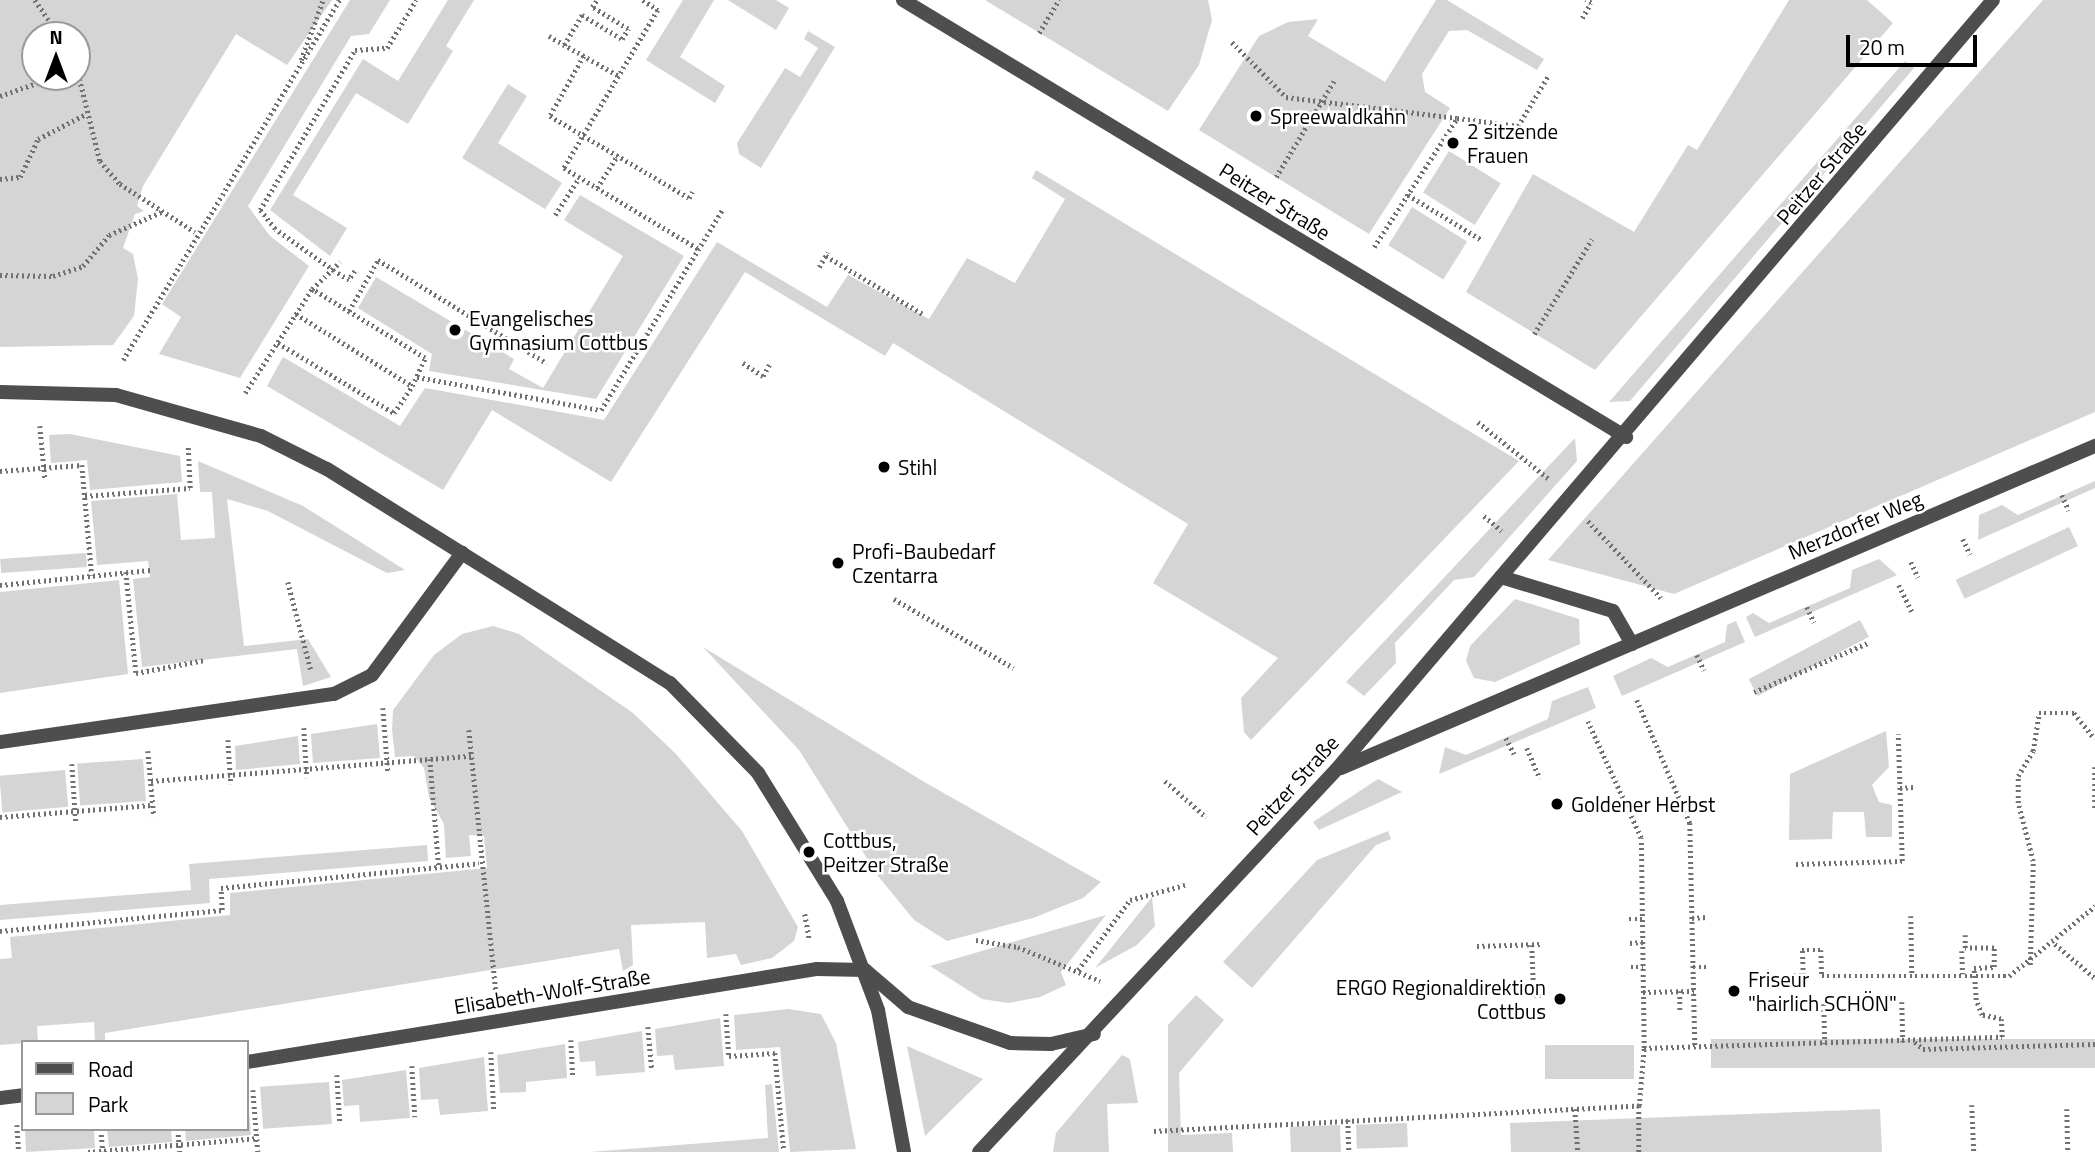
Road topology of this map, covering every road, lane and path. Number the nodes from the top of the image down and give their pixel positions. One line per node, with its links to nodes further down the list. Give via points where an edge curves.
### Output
1 (35, 0): 12 (path)
2 (323, 0): 18 (path)
3 (339, 0): 18 (path)
4 (416, 0): 46 (path, via 387,48 355,50 260,210 275,229)
5 (597, 0): 16 (path, via 592,7 628,29 622,39 582,15)
6 (643, 0): 19 (path, via 658,9)
7 (903, 0): 65 (street, Peitzer Straße)
8 (1059, 0): 13 (path)
9 (1586, 0): 11 (path, via 1591,3)
10 (1993, 0): 65 (street, Peitzer Straße)
11 (1582, 18)
12 (49, 21)
13 (1039, 33)
14 (549, 36): 16 (path)
15 (1232, 41): 25 (path, via 1267,85 1286,97)
16 (564, 45): 17 (path)
17 (584, 56): 19 (path); 28 (path, via 550,116)
18 (299, 64): 39 (path)
19 (619, 76): 28 (path)
20 (1548, 76): 27 (path, via 1518,126)
21 (1334, 81): 25 (path)
22 (21, 89): 24 (path)
23 (81, 91): 26 (path)
24 (0, 96)
25 (1322, 102): 27 (path); 30 (path)
26 (86, 114): 32 (path, via 38,139 20,177); 37 (path, via 100,161 120,184)
27 (1457, 118): 35 (path)
28 (584, 135): 29 (path); 31 (path, via 564,168)
29 (618, 155): 33 (path); 34 (path, via 688,198)
30 (1276, 177)
31 (579, 178): 33 (path); 38 (path)
32 (0, 179)
33 (597, 188): 43 (path)
34 (692, 192)
35 (1408, 195): 41 (path); 42 (path)
36 (722, 210): 43 (path)
37 (161, 212): 39 (path); 48 (path, via 109,235 83,265 53,276)
38 (555, 215)
39 (195, 232): 55 (path)
40 (1592, 239): 53 (path)
41 (1482, 240)
42 (1374, 247)
43 (699, 249): 59 (path, via 601,410)
44 (340, 262): 46 (path)
45 (818, 267): 52 (path, via 827,254)
46 (334, 271): 47 (path, via 349,280); 49 (path)
47 (355, 271)
48 (0, 275)
49 (312, 289): 50 (path); 51 (path)
50 (349, 311): 56 (path, via 378,260); 59 (path, via 425,358)
51 (296, 314): 54 (path); 60 (path)
52 (923, 314)
53 (1534, 334)
54 (278, 343): 60 (path, via 394,413); 62 (path)
55 (123, 360)
56 (547, 363)
57 (743, 363): 58 (path, via 763,376)
58 (769, 365)
59 (417, 377): 60 (path)
60 (412, 386)
61 (0, 392): 78 (street, via 116,395 261,436 327,469)
62 (245, 393)
63 (1478, 422): 73 (path, via 1532,462)
64 (40, 426): 68 (path)
65 (1626, 437): 73 (street, Peitzer Straße)
66 (2095, 446): 95 (street, Merzdorfer Weg)
67 (188, 447): 72 (path, via 190,488)
68 (44, 468): 69 (path); 70 (path); 72 (path, via 82,465)
69 (0, 471)
70 (46, 478)
71 (2062, 495): 74 (path)
72 (85, 496): 83 (path)
73 (1569, 500): 84 (street, Peitzer Straße); 90 (path)
74 (2070, 511)
75 (1484, 516): 76 (path)
76 (1508, 537)
77 (1962, 539): 79 (path)
78 (462, 553): 101 (street, via 372,675); 165 (street, via 670,683 758,773 836,901)
79 (1970, 554)
80 (1911, 562): 85 (path)
81 (150, 570): 82 (path)
82 (126, 572): 83 (path); 97 (path, via 136,673)
83 (92, 576): 87 (path)
84 (1501, 577): 95 (street, via 1613,611); 123 (street, Peitzer Straße)
85 (1918, 577)
86 (288, 582): 101 (path)
87 (0, 585)
88 (1899, 585): 92 (path)
89 (894, 599): 98 (path)
90 (1661, 599)
91 (1807, 607): 93 (path)
92 (1912, 612)
93 (1814, 622)
94 (1870, 642): 100 (path)
95 (1632, 644): 123 (street, Merzdorfer Weg)
96 (1697, 655): 99 (path)
97 (205, 660)
98 (1014, 668)
99 (1704, 670)
100 (1754, 692)
101 (315, 696): 113 (street)
102 (1637, 700): 109 (path)
103 (383, 709): 119 (path)
104 (1587, 722): 149 (path, via 1641,838)
105 (304, 728): 122 (path)
106 (469, 730): 117 (path)
107 (1659, 734): 109 (path)
108 (1898, 734): 132 (path)
109 (1653, 737): 147 (path, via 1690,823)
110 (1506, 738): 116 (path)
111 (228, 739): 125 (path)
112 (2095, 739): 160 (path, via 2074,713 2039,713 2033,751 2018,776 2018,803 2033,860)
113 (0, 743)
114 (1527, 748): 127 (path)
115 (148, 751): 129 (path)
116 (1514, 754)
117 (471, 756): 118 (path); 140 (path)
118 (430, 759): 119 (path); 142 (path)
119 (387, 763): 122 (path); 124 (path)
120 (72, 764): 135 (path)
121 (2095, 767): 134 (path)
122 (307, 769): 125 (path); 126 (path)
123 (1336, 770): 175 (street, Peitzer Straße)
124 (388, 772)
125 (230, 775): 129 (path); 130 (path)
126 (307, 778)
127 (1540, 778)
128 (1165, 780): 138 (path)
129 (151, 781): 133 (path)
130 (231, 784)
131 (1914, 787): 132 (path)
132 (1900, 788): 141 (path, via 1902,861)
133 (152, 804): 135 (path); 137 (path)
134 (2095, 808)
135 (75, 811): 136 (path); 139 (path)
136 (0, 817)
137 (154, 817)
138 (1206, 817)
139 (76, 823)
140 (479, 863): 142 (path); 177 (path)
141 (1796, 864)
142 (439, 868): 150 (path, via 221,888 222,910)
143 (1130, 900): 166 (path)
144 (2095, 906): 156 (path)
145 (1911, 916): 167 (path)
146 (1707, 917): 147 (path)
147 (1692, 918): 163 (path)
148 (1629, 919): 149 (path)
149 (1642, 919): 153 (path)
150 (0, 931)
151 (1965, 935): 169 (path, via 1965,948 1994,948 1994,967 1974,968)
152 (976, 940): 166 (path, via 1018,947)
153 (1643, 942): 154 (path); 162 (path)
154 (1630, 943)
155 (1543, 944): 157 (path)
156 (2055, 944): 160 (path); 171 (path)
157 (1532, 945): 158 (path); 176 (path, via 1534,996)
158 (1477, 946)
159 (1962, 951): 168 (path)
160 (2030, 965): 169 (path, via 2009,976)
161 (1631, 967): 162 (path)
162 (1643, 967): 174 (path)
163 (1693, 967): 164 (path); 173 (path)
164 (1707, 967)
165 (865, 970): 183 (street, via 908,1007 963,1031 1051,1044); 193 (street, Elisabeth-Wolf-Straße, via 817,969); 222 (street)
166 (1078, 970): 175 (path)
167 (1912, 974): 168 (path); 170 (path, via 1822,976 1821,950 1802,950 1803,975)
168 (1962, 974): 169 (path)
169 (1974, 974): 186 (path, via 1982,1015 2001,1019 2002,1037)
170 (1794, 975)
171 (2095, 978)
172 (1680, 991): 173 (path); 174 (path); 181 (path)
173 (1694, 991): 189 (path)
174 (1643, 992): 190 (path)
175 (1130, 996): 183 (street, Peitzer Straße)
176 (1544, 996)
177 (497, 1000)
178 (1902, 1002): 185 (path)
179 (1824, 1004): 187 (path)
180 (726, 1010): 192 (path)
181 (1681, 1010)
182 (648, 1023): 196 (path)
183 (1095, 1034): 223 (street, Peitzer Straße)
184 (571, 1037): 198 (path)
185 (1903, 1042): 186 (path); 187 (path)
186 (1914, 1042): 188 (path, via 1923,1049)
187 (1825, 1044): 189 (path)
188 (2095, 1044)
189 (1695, 1047): 190 (path)
190 (1644, 1048): 203 (path)
191 (491, 1049): 206 (path)
192 (729, 1056): 195 (path); 221 (path, via 775,1052)
193 (248, 1062)
194 (412, 1063): 207 (path)
195 (730, 1066)
196 (652, 1071)
197 (337, 1075): 210 (path)
198 (573, 1077)
199 (253, 1089): 214 (path)
200 (21, 1095): 201 (street)
201 (0, 1098)
202 (1972, 1105): 227 (path)
203 (1639, 1106): 205 (path); 226 (path)
204 (2067, 1108): 228 (path)
205 (1575, 1109): 208 (path); 225 (path)
206 (494, 1111)
207 (415, 1117)
208 (1348, 1120): 213 (path); 224 (path)
209 (17, 1122): 217 (path)
210 (340, 1123)
211 (102, 1131): 216 (path)
212 (178, 1131): 215 (path)
213 (1154, 1131)
214 (257, 1138): 215 (path); 220 (path)
215 (180, 1145): 216 (path); 219 (path)
216 (103, 1151): 218 (path)
217 (19, 1152)
218 (88, 1152)
219 (180, 1152)
220 (258, 1152)
221 (784, 1152)
222 (904, 1152)
223 (979, 1152)
224 (1349, 1152)
225 (1578, 1152)
226 (1639, 1152)
227 (1974, 1152)
228 (2068, 1152)

